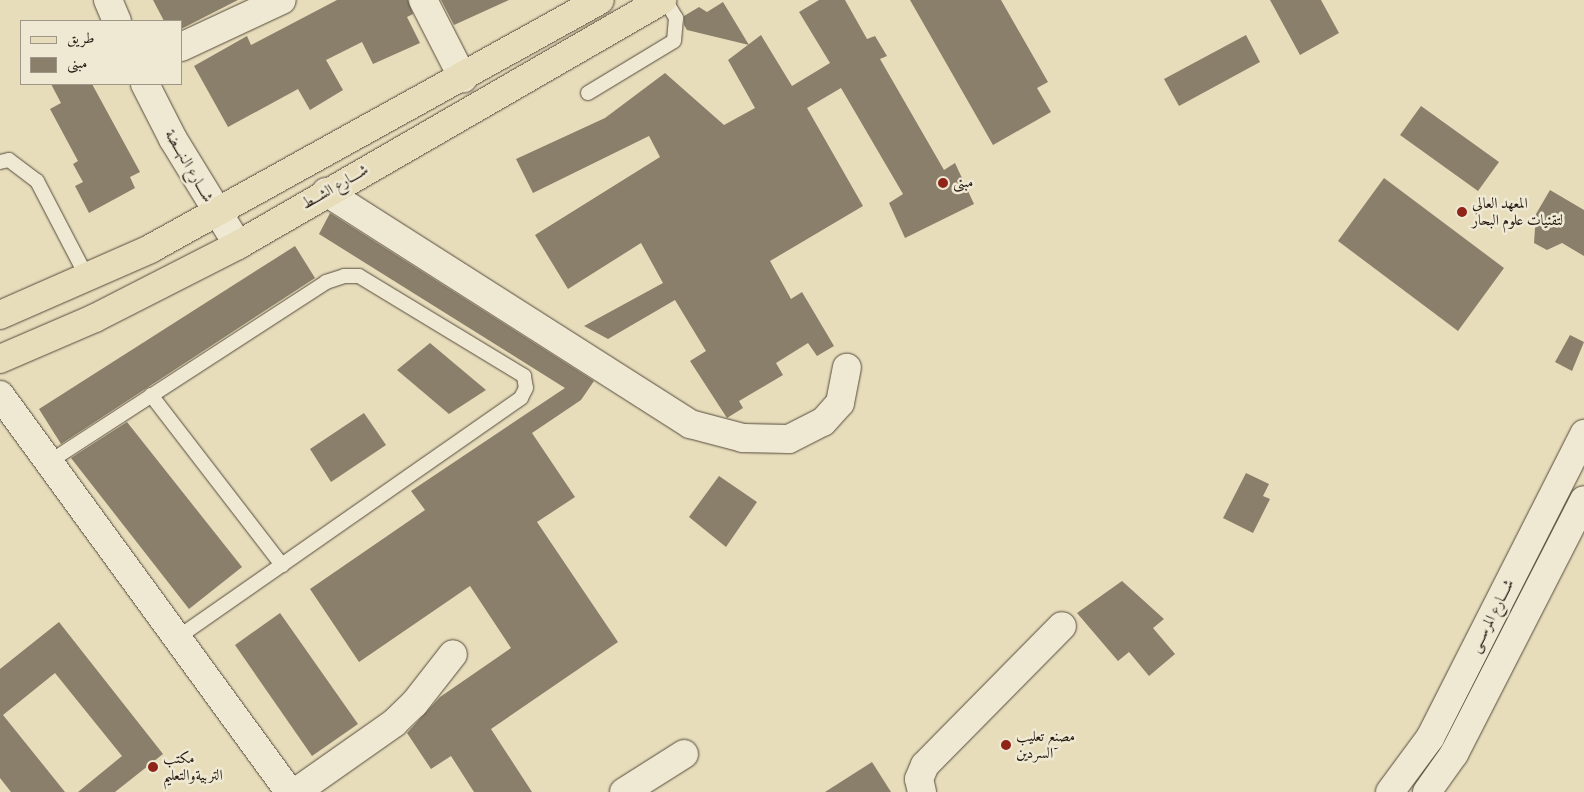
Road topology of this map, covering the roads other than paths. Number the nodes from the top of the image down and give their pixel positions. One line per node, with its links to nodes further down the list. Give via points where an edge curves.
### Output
1 (108, 0): 6 (street)
2 (282, 0): 7 (street)
3 (423, 0): 8 (street)
4 (600, 0): 8 (main road)
5 (664, 0): 10 (lane, via 676,18 674,41); 12 (main road, شــــارع الشـــط)
6 (117, 20)
7 (182, 46)
8 (463, 78): 13 (main road)
9 (146, 85): 13 (street, شــــارع الـنهـــضة)
10 (588, 93)
11 (0, 162): 15 (lane, via 9,160 37,181)
12 (326, 192): 14 (main road, شــــارع الشـــط); 18 (street, via 690,424 743,438 790,439 823,422 840,404)
13 (216, 213): 14 (street, شــــارع الـنهـــضة); 15 (main road, via 150,249)
14 (238, 245): 17 (main road, شــــارع الشـــط, via 96,318)
15 (87, 277): 16 (main road)
16 (0, 316)
17 (0, 359)
18 (846, 368)
19 (0, 395): 22 (street)
20 (151, 395): 22 (lane); 24 (lane); 24 (lane, via 326,282 344,276 359,276 524,376 526,388 521,398)
21 (1584, 434): 33 (street, شــــارع المرســـى, via 1430,738)
22 (48, 462): 26 (street)
23 (1584, 500): 34 (street, شــــارع المرســـى, via 1454,754)
24 (282, 565): 26 (lane)
25 (1062, 626): 32 (street, via 926,765 919,779)
26 (177, 638): 29 (street)
27 (453, 654): 30 (street, via 394,723)
28 (684, 754): 31 (street)
29 (289, 792)
30 (296, 792)
31 (624, 792)
32 (922, 792)
33 (1390, 792)
34 (1427, 792)

